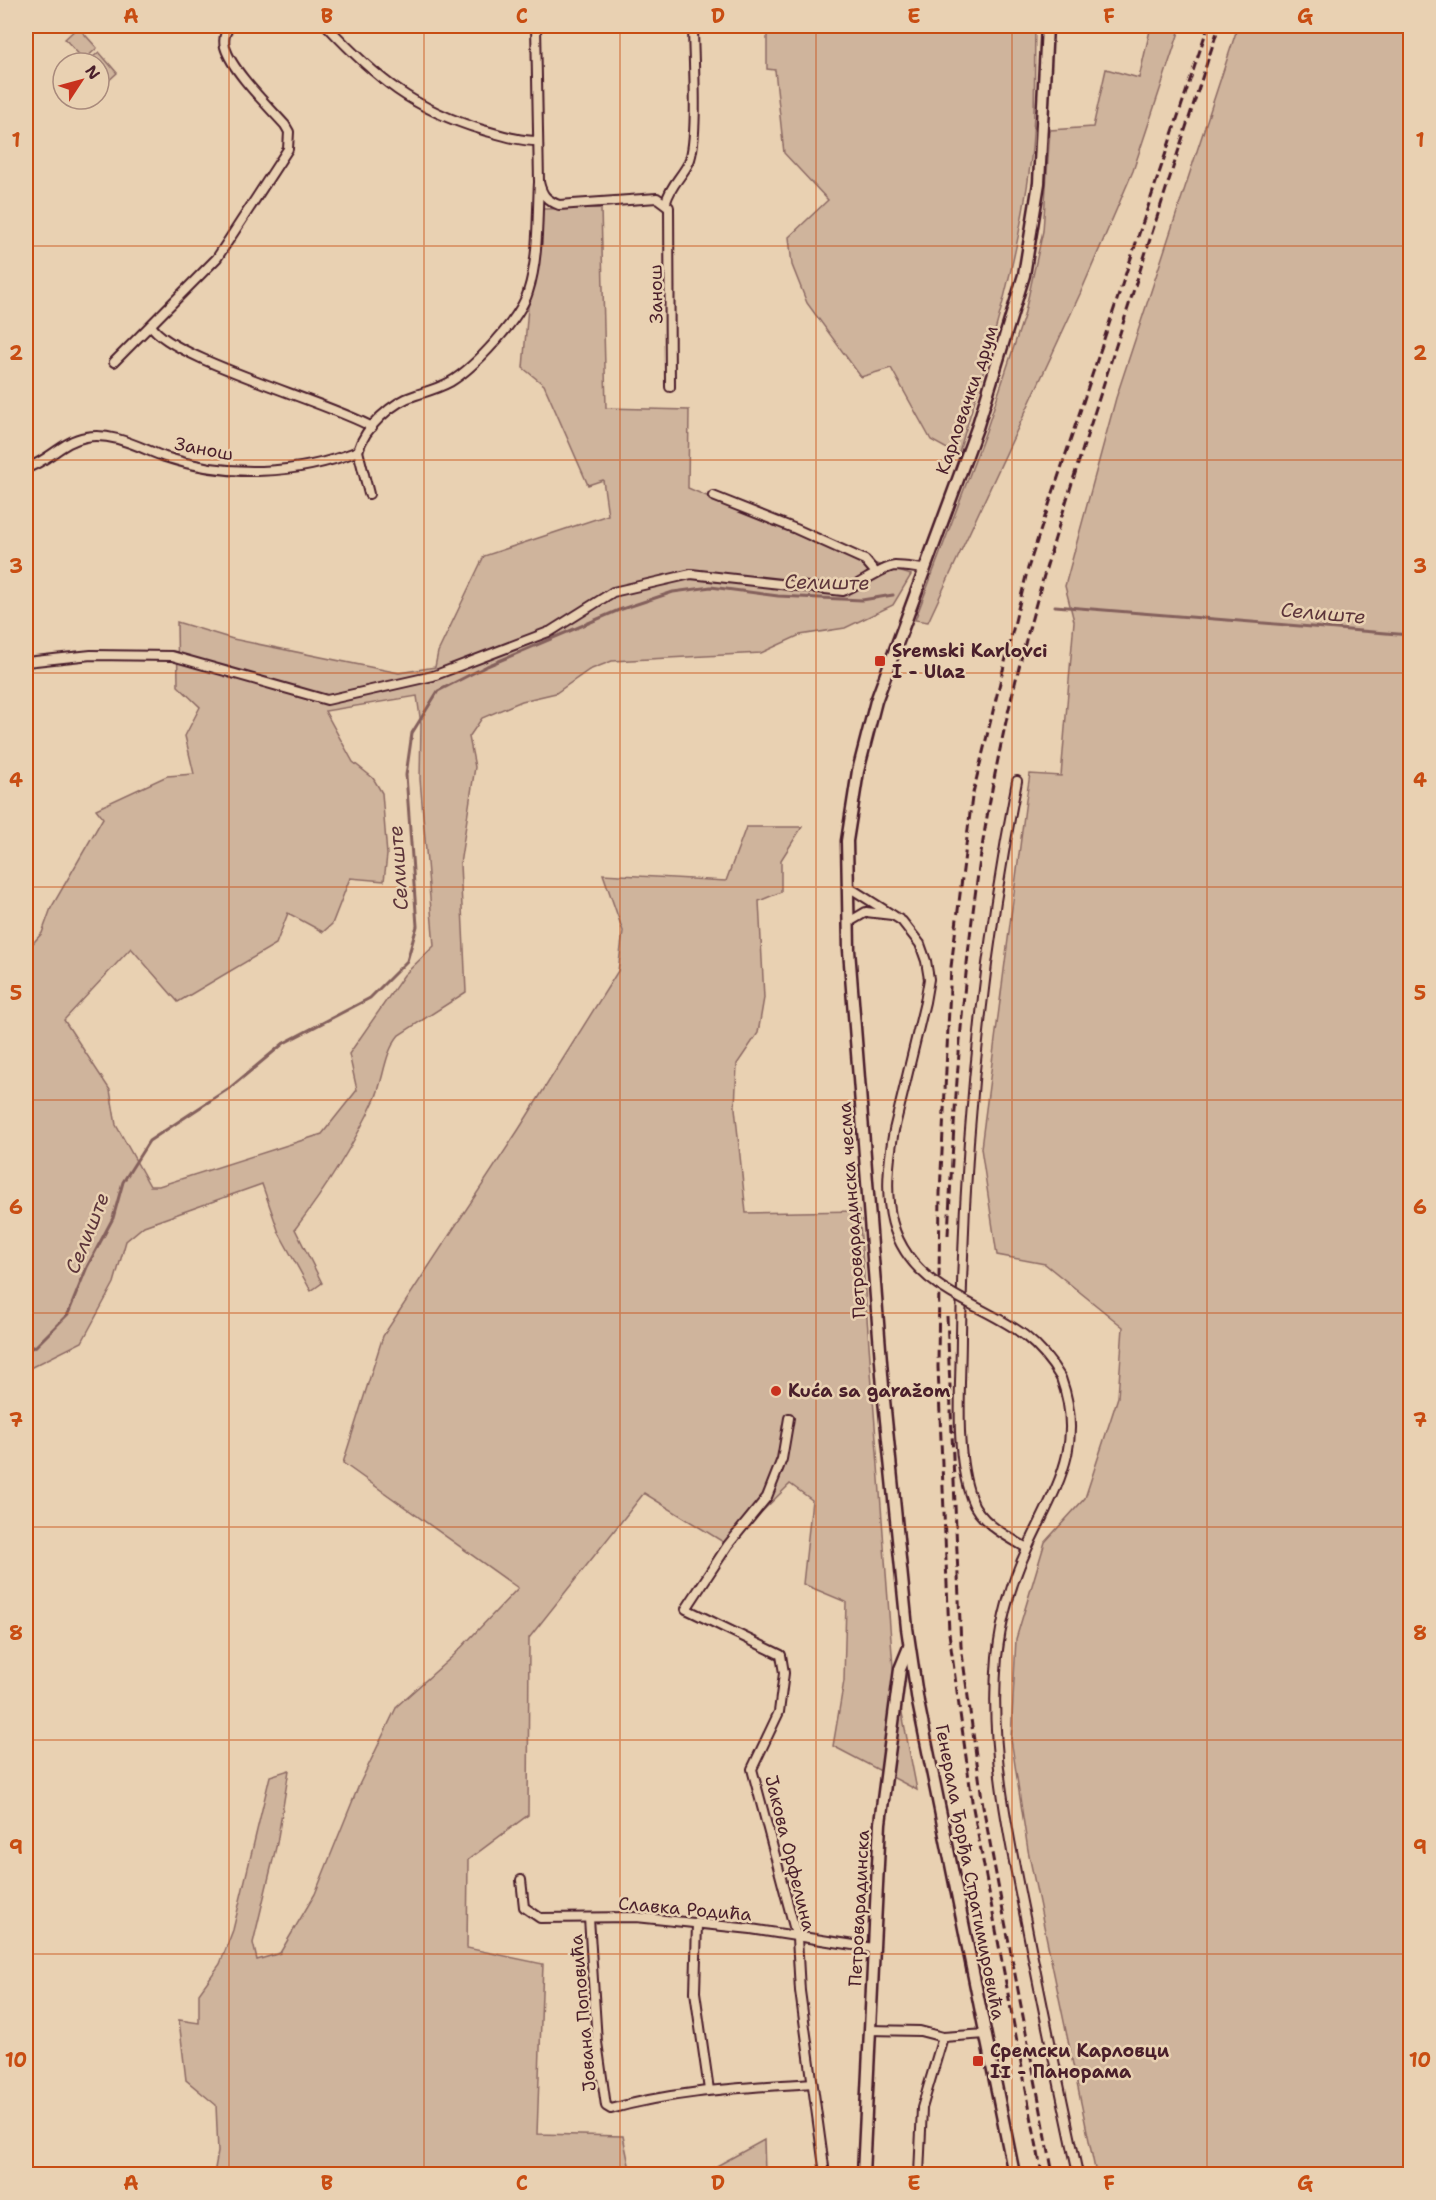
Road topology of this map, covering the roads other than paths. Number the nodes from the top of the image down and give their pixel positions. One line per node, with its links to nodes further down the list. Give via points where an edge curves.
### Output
1 (230, 26): 9 (street, via 224,37 226,51 285,125 289,132 288,148 217,258)
2 (327, 26): 6 (street, via 402,95 453,121 510,138)
3 (536, 26): 6 (street)
4 (693, 26): 8 (street, via 690,160 674,181)
5 (1047, 26): 17 (main road, Карловачки друм, via 1039,183 1024,275 977,428)
6 (538, 141): 7 (street)
7 (538, 182): 8 (street, via 548,201 559,204 652,198); 12 (street, via 529,288 517,312 468,369 452,381 406,400)
8 (666, 202): 11 (street, Занош, via 670,213)
9 (151, 325): 10 (street); 12 (street, via 163,339 225,369)
10 (114, 362)
11 (670, 387)
12 (372, 427): 13 (street)
13 (358, 451): 14 (street, Занош, via 325,464 242,471 166,457 108,437 86,437); 15 (street)
14 (26, 468)
15 (369, 494)
16 (713, 496): 18 (street, via 865,560)
17 (924, 569): 18 (street, via 893,566); 20 (main road, Карловачки друм, via 887,667)
18 (876, 573): 19 (street, via 843,591 691,574 613,592 551,631 433,676 327,700 172,656 91,655)
19 (26, 662)
20 (858, 771): 22 (main road, Петроварадинска чесма, via 847,842)
21 (1017, 781): 26 (street, via 999,880 971,1096 962,1260 960,1403 963,1465 971,1500 986,1521)
22 (846, 886): 23 (street); 24 (main road, Петроварадинска чесма)
23 (894, 915): 24 (street, via 866,912); 26 (street, bridge, via 920,944 929,979 894,1130 886,1191 889,1217 903,1248 928,1277 1026,1335 1042,1351 1061,1378 1071,1413 1066,1465)
24 (849, 922): 27 (main road, Петроварадинска чесма, via 884,1400)
25 (789, 1418): 31 (street, Јакова Орфелина, via 782,1459 767,1497 728,1545 686,1610 781,1655 784,1673 779,1712 752,1769)
26 (1027, 1548): 42 (street, via 1011,1589 997,1655 996,1746 1018,1884)
27 (909, 1646): 32 (main road, Петроварадинска, via 900,1669 880,1823); 34 (main road, Генерала Ђорђа Стратимировића)
28 (521, 1880): 29 (street, Славка Родића, via 524,1906 540,1918)
29 (589, 1918): 30 (street, Славка Родића, via 636,1917); 37 (street, Јована Поповића, via 597,2042 606,2106 611,2109 649,2098)
30 (697, 1924): 31 (street, Славка Родића); 37 (street, via 695,1992)
31 (797, 1938): 32 (street, Славка Родића); 36 (street, Јакова Орфелина)
32 (873, 1948): 33 (main road, Петроварадинска)
33 (869, 2030): 35 (street, via 920,2031); 39 (main road, Петроварадинска)
34 (986, 2034): 35 (street); 41 (main road, Генерала Ђорђа Стратимировића)
35 (944, 2037): 40 (street, via 922,2109)
36 (813, 2083): 37 (street); 38 (street, Јакова Орфелина)
37 (709, 2090)
38 (825, 2175)
39 (863, 2175)
40 (919, 2175)
41 (1014, 2175)
42 (1078, 2175)

